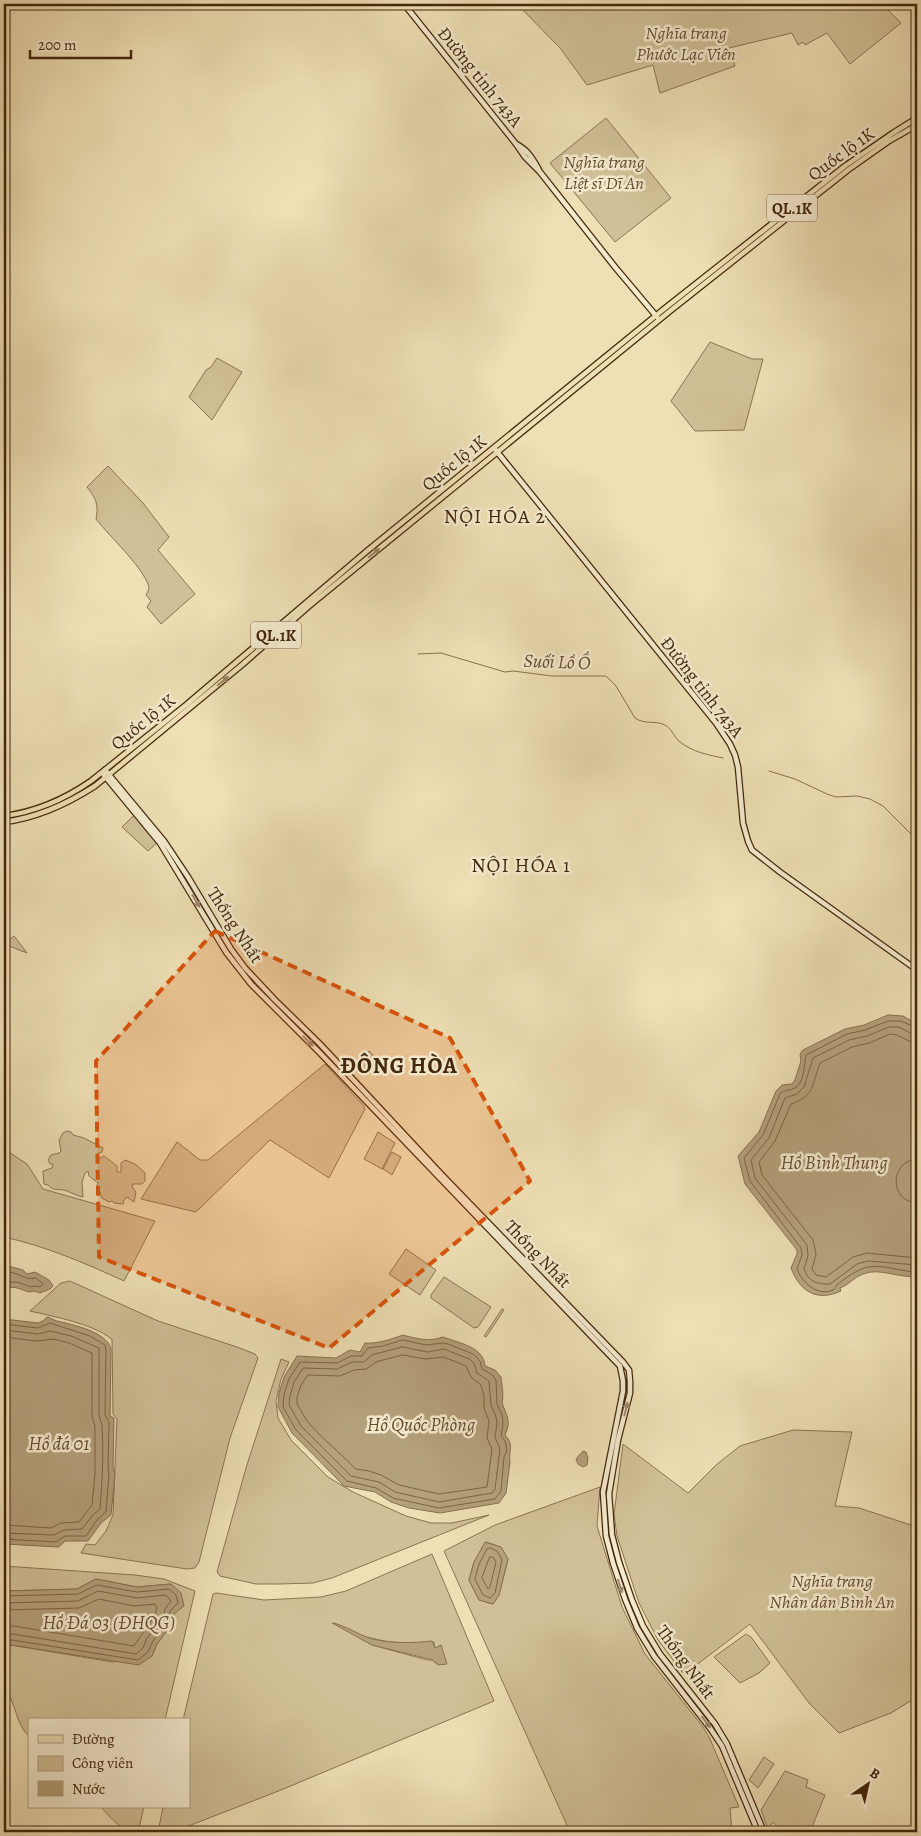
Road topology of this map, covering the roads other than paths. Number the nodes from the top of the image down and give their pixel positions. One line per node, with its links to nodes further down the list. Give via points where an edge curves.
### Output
1 (404, 4): 7 (main road, Đường tỉnh 743A, via 525,158 540,172)
2 (917, 118): 4 (main road, Quốc lộ 1K / QL.1K, via 845,166)
3 (917, 125): 4 (main road, Quốc lộ 1K / QL.1K, via 848,170)
4 (726, 263): 5 (main road, Quốc lộ 1K / QL.1K); 6 (main road, Quốc lộ 1K / QL.1K)
5 (664, 309): 6 (main road); 7 (main road, Quốc lộ 1K / QL.1K)
6 (670, 311): 7 (main road, Quốc lộ 1K / QL.1K)
7 (658, 318): 8 (main road, Quốc lộ 1K / QL.1K); 9 (main road, Quốc lộ 1K / QL.1K)
8 (494, 448): 9 (main road, Đường tỉnh 743A); 10 (main road, Quốc lộ 1K / QL.1K)
9 (497, 453): 11 (main road, Quốc lộ 1K / QL.1K); 21 (main road, Đường tỉnh 743A, via 730,744 738,767 743,823 752,850)
10 (419, 508): 11 (main road); 12 (main road, Quốc lộ 1K / QL.1K)
11 (423, 513): 13 (main road, Quốc lộ 1K / QL.1K, one-way to 11)
12 (260, 641): 13 (main road); 14 (main road, Quốc lộ 1K / QL.1K)
13 (265, 644): 14 (main road, Quốc lộ 1K / QL.1K, one-way to 13)
14 (156, 732): 15 (main road, Quốc lộ 1K / QL.1K)
15 (106, 774): 16 (main road, Quốc lộ 1K / QL.1K, via 80,796); 19 (main road, Thống Nhất, via 164,841); 20 (main road, Thống Nhất, via 160,843)
16 (26, 815): 17 (main road, Quốc lộ 1K / QL.1K); 18 (main road, Quốc lộ 1K / QL.1K)
17 (4, 816)
18 (4, 822)
19 (192, 884): 20 (main road); 22 (main road, Thống Nhất, via 245,968)
20 (187, 887): 22 (main road, Thống Nhất, one-way to 22, via 226,952 251,984)
21 (917, 970)
22 (441, 1177): 23 (main road, Thống Nhất)
23 (525, 1264): 24 (main road, Thống Nhất, via 617,1362); 25 (main road, Thống Nhất, via 623,1362 629,1370)
24 (623, 1381): 25 (main road); 27 (main road, Thống Nhất, one-way to 27, via 603,1492 606,1536 637,1628)
25 (630, 1381): 26 (main road, Thống Nhất, one-way to 25, via 643,1626 612,1535 610,1480)
26 (681, 1680): 27 (main road); 29 (main road, Thống Nhất, via 727,1744)
27 (676, 1686): 28 (main road, Thống Nhất, one-way to 28, via 722,1746)
28 (758, 1832)
29 (764, 1832)

